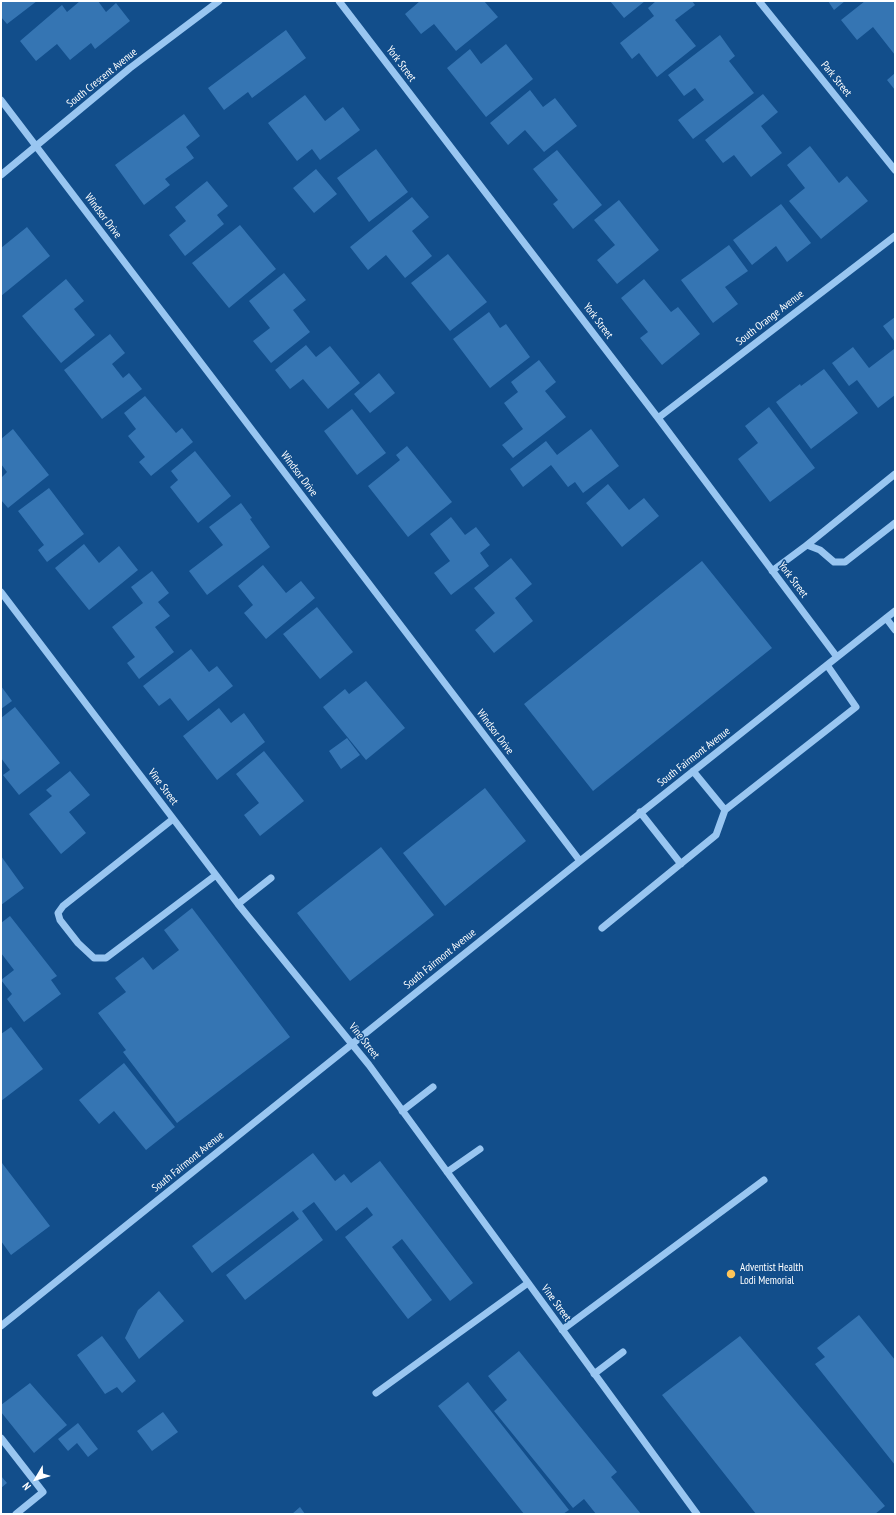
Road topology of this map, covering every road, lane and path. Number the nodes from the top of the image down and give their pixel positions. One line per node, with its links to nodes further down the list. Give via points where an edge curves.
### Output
1 (219, 1): 5 (street, South Crescent Avenue, via 130,68)
2 (339, 1): 9 (street, York Street)
3 (759, 1): 6 (street, Park Street)
4 (1, 100): 5 (street, Windsor Drive)
5 (36, 147): 7 (street, South Crescent Avenue); 24 (street, Windsor Drive)
6 (895, 170)
7 (1, 175)
8 (895, 236): 9 (street, South Orange Avenue)
9 (658, 418): 13 (street, York Street)
10 (895, 474): 12 (street)
11 (895, 522): 12 (street, via 845,562 834,562 820,550)
12 (807, 545): 13 (street)
13 (772, 571): 18 (street, York Street)
14 (1, 592): 23 (street, Vine Street)
15 (895, 611): 16 (street, South Fairmont Avenue)
16 (886, 618): 17 (street); 18 (street, South Fairmont Avenue)
17 (895, 630)
18 (837, 657): 19 (street, South Fairmont Avenue)
19 (827, 665): 20 (street, South Fairmont Avenue); 21 (street, via 856,707)
20 (693, 771): 21 (street); 22 (street, South Fairmont Avenue)
21 (725, 810): 25 (street, via 716,835)
22 (640, 812): 24 (street, South Fairmont Avenue); 25 (street)
23 (173, 819): 26 (street, Vine Street); 26 (street, via 63,906 58,913 60,920 94,958 106,958)
24 (580, 861): 30 (street, South Fairmont Avenue)
25 (681, 864): 29 (street)
26 (216, 876): 28 (street, Vine Street)
27 (271, 878): 28 (street)
28 (238, 904): 30 (street, Vine Street)
29 (602, 928)
30 (353, 1044): 32 (street, Vine Street); 37 (street, South Fairmont Avenue)
31 (433, 1087): 32 (street)
32 (402, 1111): 34 (street, Vine Street)
33 (480, 1149): 34 (street)
34 (447, 1172): 36 (street, Vine Street)
35 (764, 1180): 38 (street)
36 (528, 1284): 38 (street, Vine Street); 41 (street)
37 (1, 1326)
38 (562, 1330): 40 (street, Vine Street)
39 (624, 1352): 40 (street)
40 (594, 1374): 44 (street, Vine Street)
41 (376, 1393)
42 (1, 1438): 43 (street, via 43,1492)
43 (16, 1514)
44 (697, 1514)

